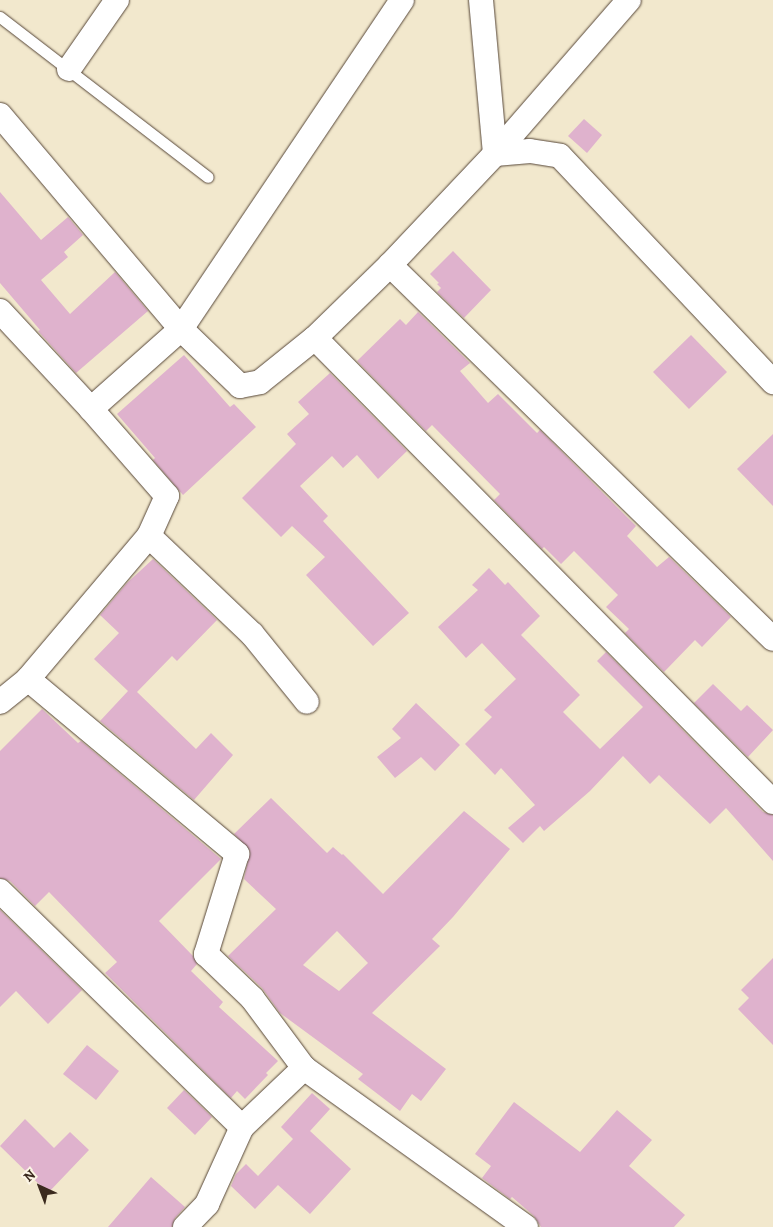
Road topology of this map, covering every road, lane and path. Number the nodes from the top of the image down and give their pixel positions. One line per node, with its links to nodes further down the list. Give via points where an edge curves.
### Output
1 (117, 0): 6 (street)
2 (402, 0): 12 (street)
3 (481, 0): 8 (street)
4 (630, 0): 8 (street)
5 (0, 17): 6 (lane)
6 (69, 69): 9 (lane)
7 (0, 115): 12 (street)
8 (495, 154): 10 (street); 14 (street, via 530,151 560,156)
9 (208, 177)
10 (390, 265): 13 (street); 17 (street)
11 (0, 311): 15 (street)
12 (181, 329): 13 (street, via 240,386 260,382); 15 (street)
13 (315, 338): 21 (street)
14 (773, 382)
15 (91, 409): 16 (street, via 167,496)
16 (149, 536): 18 (street); 20 (street, via 252,634)
17 (773, 638)
18 (28, 679): 19 (street); 23 (street, via 237,854 206,954 252,998)
19 (0, 702)
20 (307, 702)
21 (773, 802)
22 (0, 891): 24 (street)
23 (304, 1068): 24 (street); 26 (street)
24 (242, 1127): 25 (street, via 208,1204)
25 (185, 1227)
26 (526, 1227)

